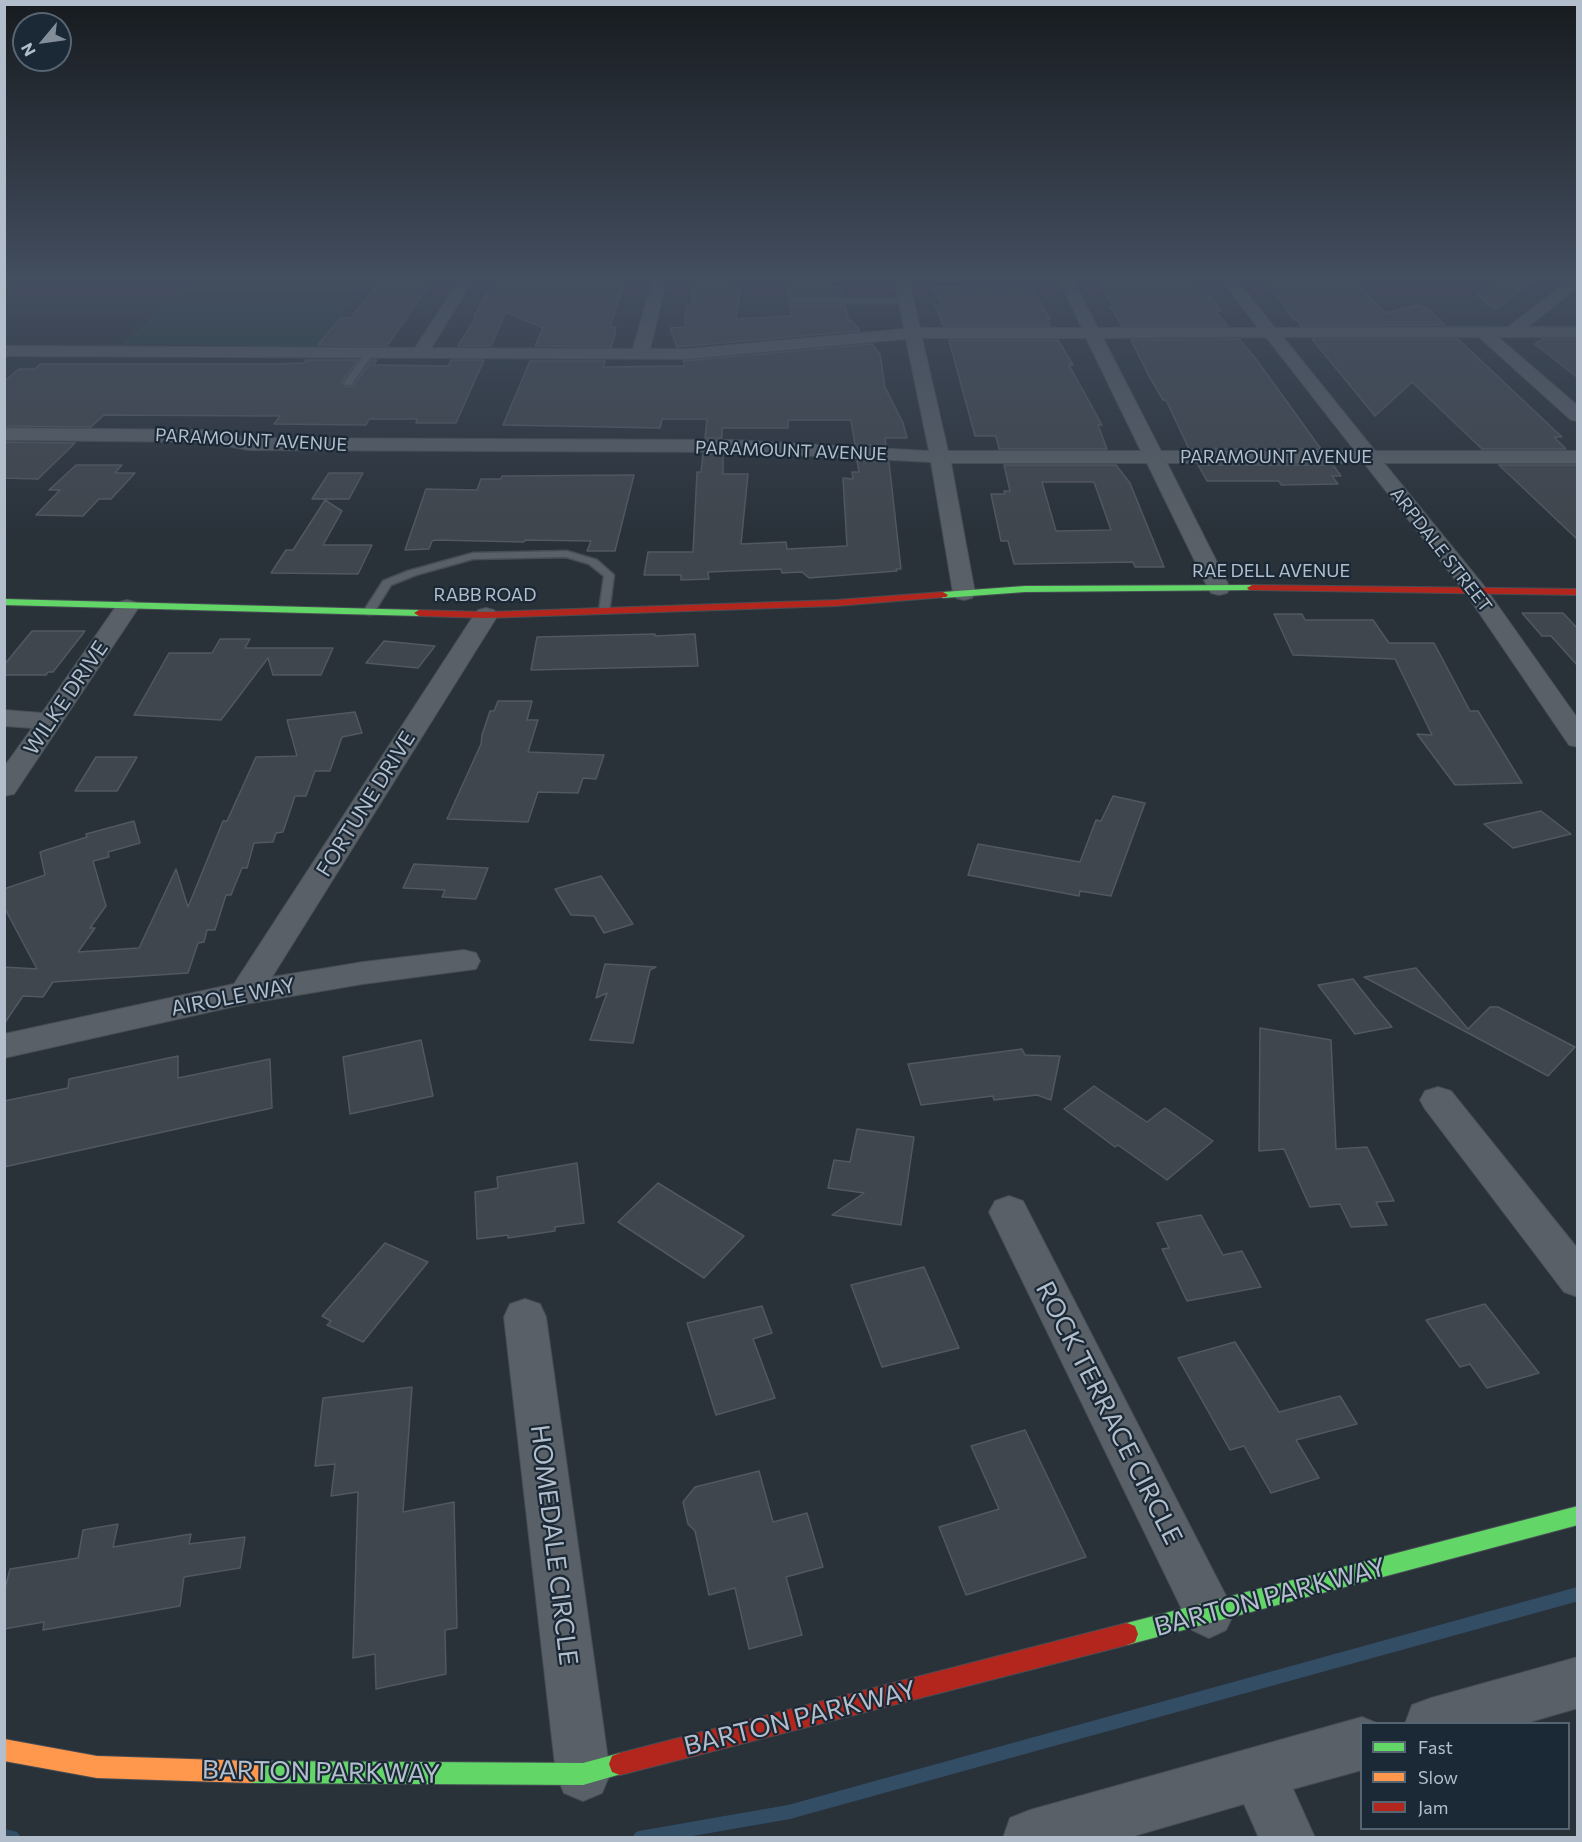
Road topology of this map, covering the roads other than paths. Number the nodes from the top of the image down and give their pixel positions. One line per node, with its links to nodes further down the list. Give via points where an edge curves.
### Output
1 (359, 368): 6 (lane)
2 (921, 368): 9 (street)
3 (1110, 368): 10 (street)
4 (1297, 368): 11 (street, ARPDALE STREET)
5 (1524, 368): 7 (street)
6 (348, 382)
7 (1578, 416)
8 (4, 434): 9 (street, PARAMOUNT AVENUE, via 204,436 249,444 733,446)
9 (940, 457): 10 (street, PARAMOUNT AVENUE); 16 (street)
10 (1153, 457): 11 (street, PARAMOUNT AVENUE); 13 (street)
11 (1367, 457): 12 (street, PARAMOUNT AVENUE); 14 (street, ARPDALE STREET)
12 (1578, 457)
13 (1219, 588): 14 (street, RAE DELL AVENUE); 16 (street, RAE DELL AVENUE)
14 (1476, 591): 15 (street, RAE DELL AVENUE); 24 (street, ARPDALE STREET)
15 (1578, 592)
16 (964, 593): 19 (street, RABB ROAD, via 836,603)
17 (4, 602): 18 (street, RABB ROAD)
18 (127, 607): 20 (street, RABB ROAD); 23 (street, WILKE DRIVE)
19 (605, 611): 20 (lane, via 609,575 593,562 567,554 473,555 387,583); 21 (street, RABB ROAD)
20 (369, 612): 21 (street, RABB ROAD)
21 (486, 615): 27 (street, FORTUNE DRIVE)
22 (4, 718): 23 (street)
23 (51, 721): 25 (street, WILKE DRIVE)
24 (1578, 739)
25 (4, 788)
26 (464, 961): 27 (street, AIROLE WAY)
27 (245, 993): 28 (street, AIROLE WAY)
28 (4, 1046)
29 (1438, 1100): 31 (street)
30 (1009, 1212): 34 (street, ROCK TERRACE CIRCLE)
31 (1578, 1280)
32 (525, 1317): 40 (street, HOMEDALE CIRCLE)
33 (1578, 1515): 34 (street, BARTON PARKWAY)
34 (1209, 1613): 40 (street, BARTON PARKWAY)
35 (1578, 1682): 36 (street)
36 (1438, 1722)
37 (1360, 1744): 39 (street)
38 (4, 1750): 40 (street, BARTON PARKWAY, via 97,1767 275,1773)
39 (1257, 1773): 41 (street); 42 (street)
40 (583, 1774)
41 (1030, 1838)
42 (1288, 1838)

